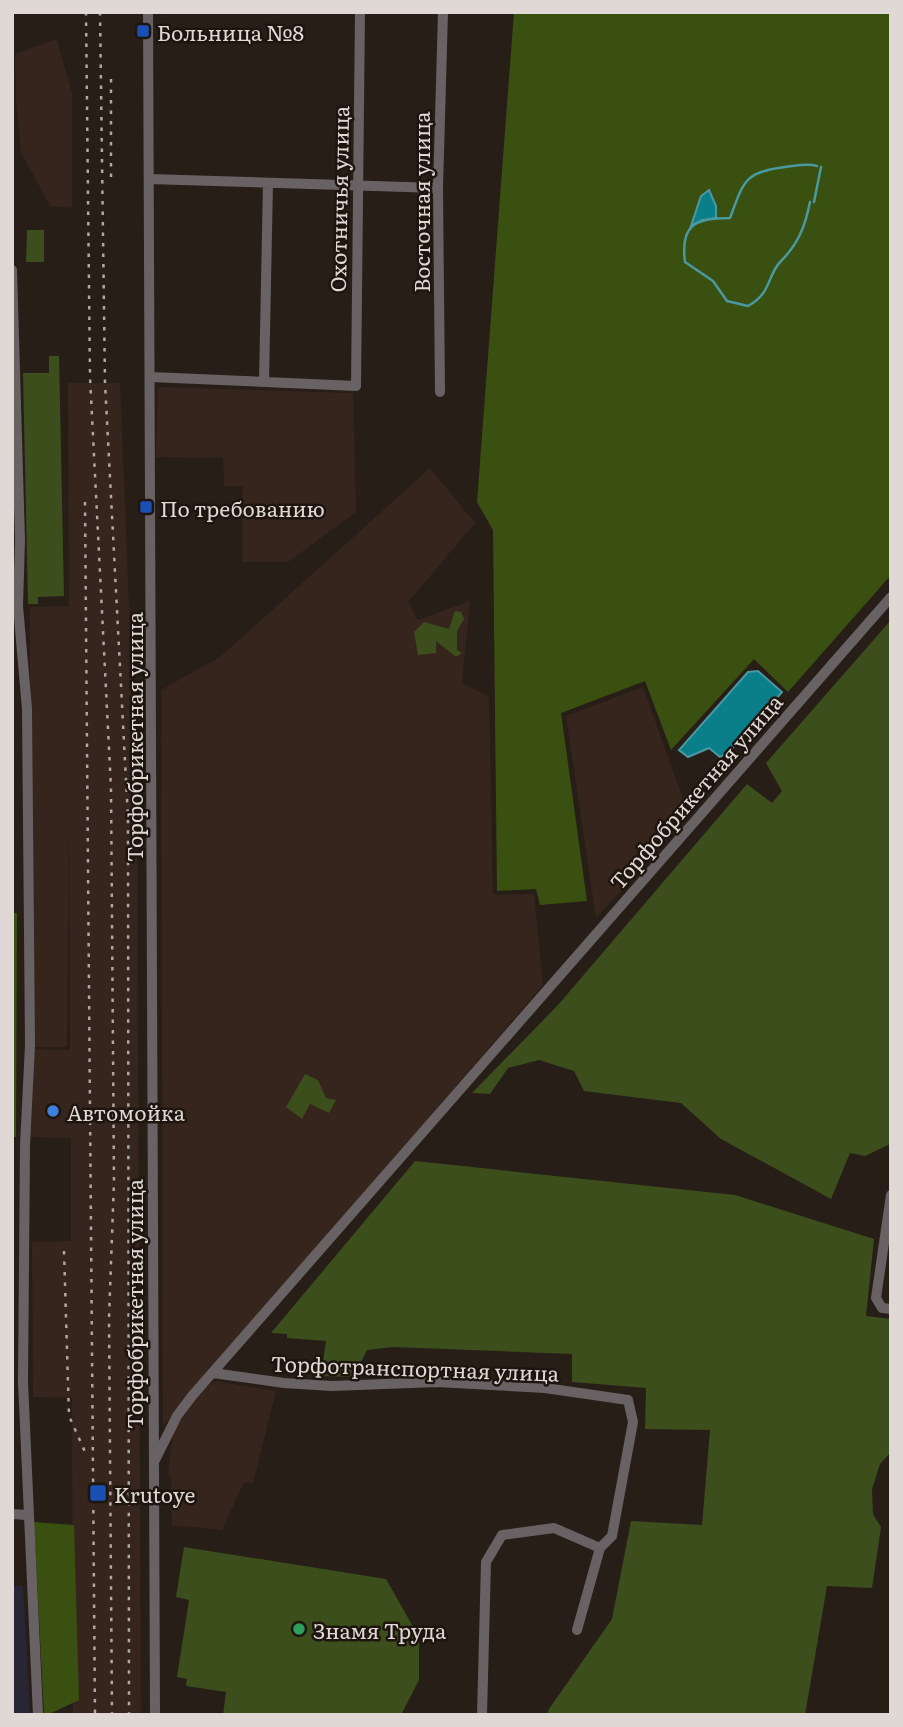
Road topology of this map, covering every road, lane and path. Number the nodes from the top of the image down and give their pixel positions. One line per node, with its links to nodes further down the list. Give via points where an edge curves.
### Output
1 (148, 12): 4 (street, Торфобрикетная улица)
2 (360, 12): 6 (street, Охотничья улица)
3 (443, 12): 7 (street, Восточная улица)
4 (149, 179): 5 (street); 9 (street, Торфобрикетная улица)
5 (268, 183): 6 (street); 10 (street)
6 (357, 186): 7 (street); 10 (street, Охотничья улица, via 356,386)
7 (438, 188): 11 (street, Восточная улица)
8 (12, 270): 18 (street, via 18,606 27,709 30,1045 23,1382)
9 (151, 377): 10 (street); 16 (street, Торфобрикетная улица)
10 (264, 382)
11 (440, 392)
12 (891, 597): 15 (street, Торфобрикетная улица)
13 (891, 1195): 14 (street, via 876,1298 882,1308)
14 (891, 1309)
15 (213, 1373): 16 (street, Торфобрикетная улица, via 177,1416); 19 (street, Торфотранспортная улица, via 332,1386 437,1382 532,1388 628,1400 633,1422 612,1536)
16 (154, 1462): 22 (street, Торфобрикетная улица)
17 (12, 1514): 18 (street)
18 (27, 1515): 21 (street)
19 (600, 1548): 20 (street, Торфотранспортная улица); 23 (street, via 554,1528 502,1535 486,1562)
20 (577, 1630)
21 (38, 1715)
22 (155, 1715)
23 (482, 1715)

